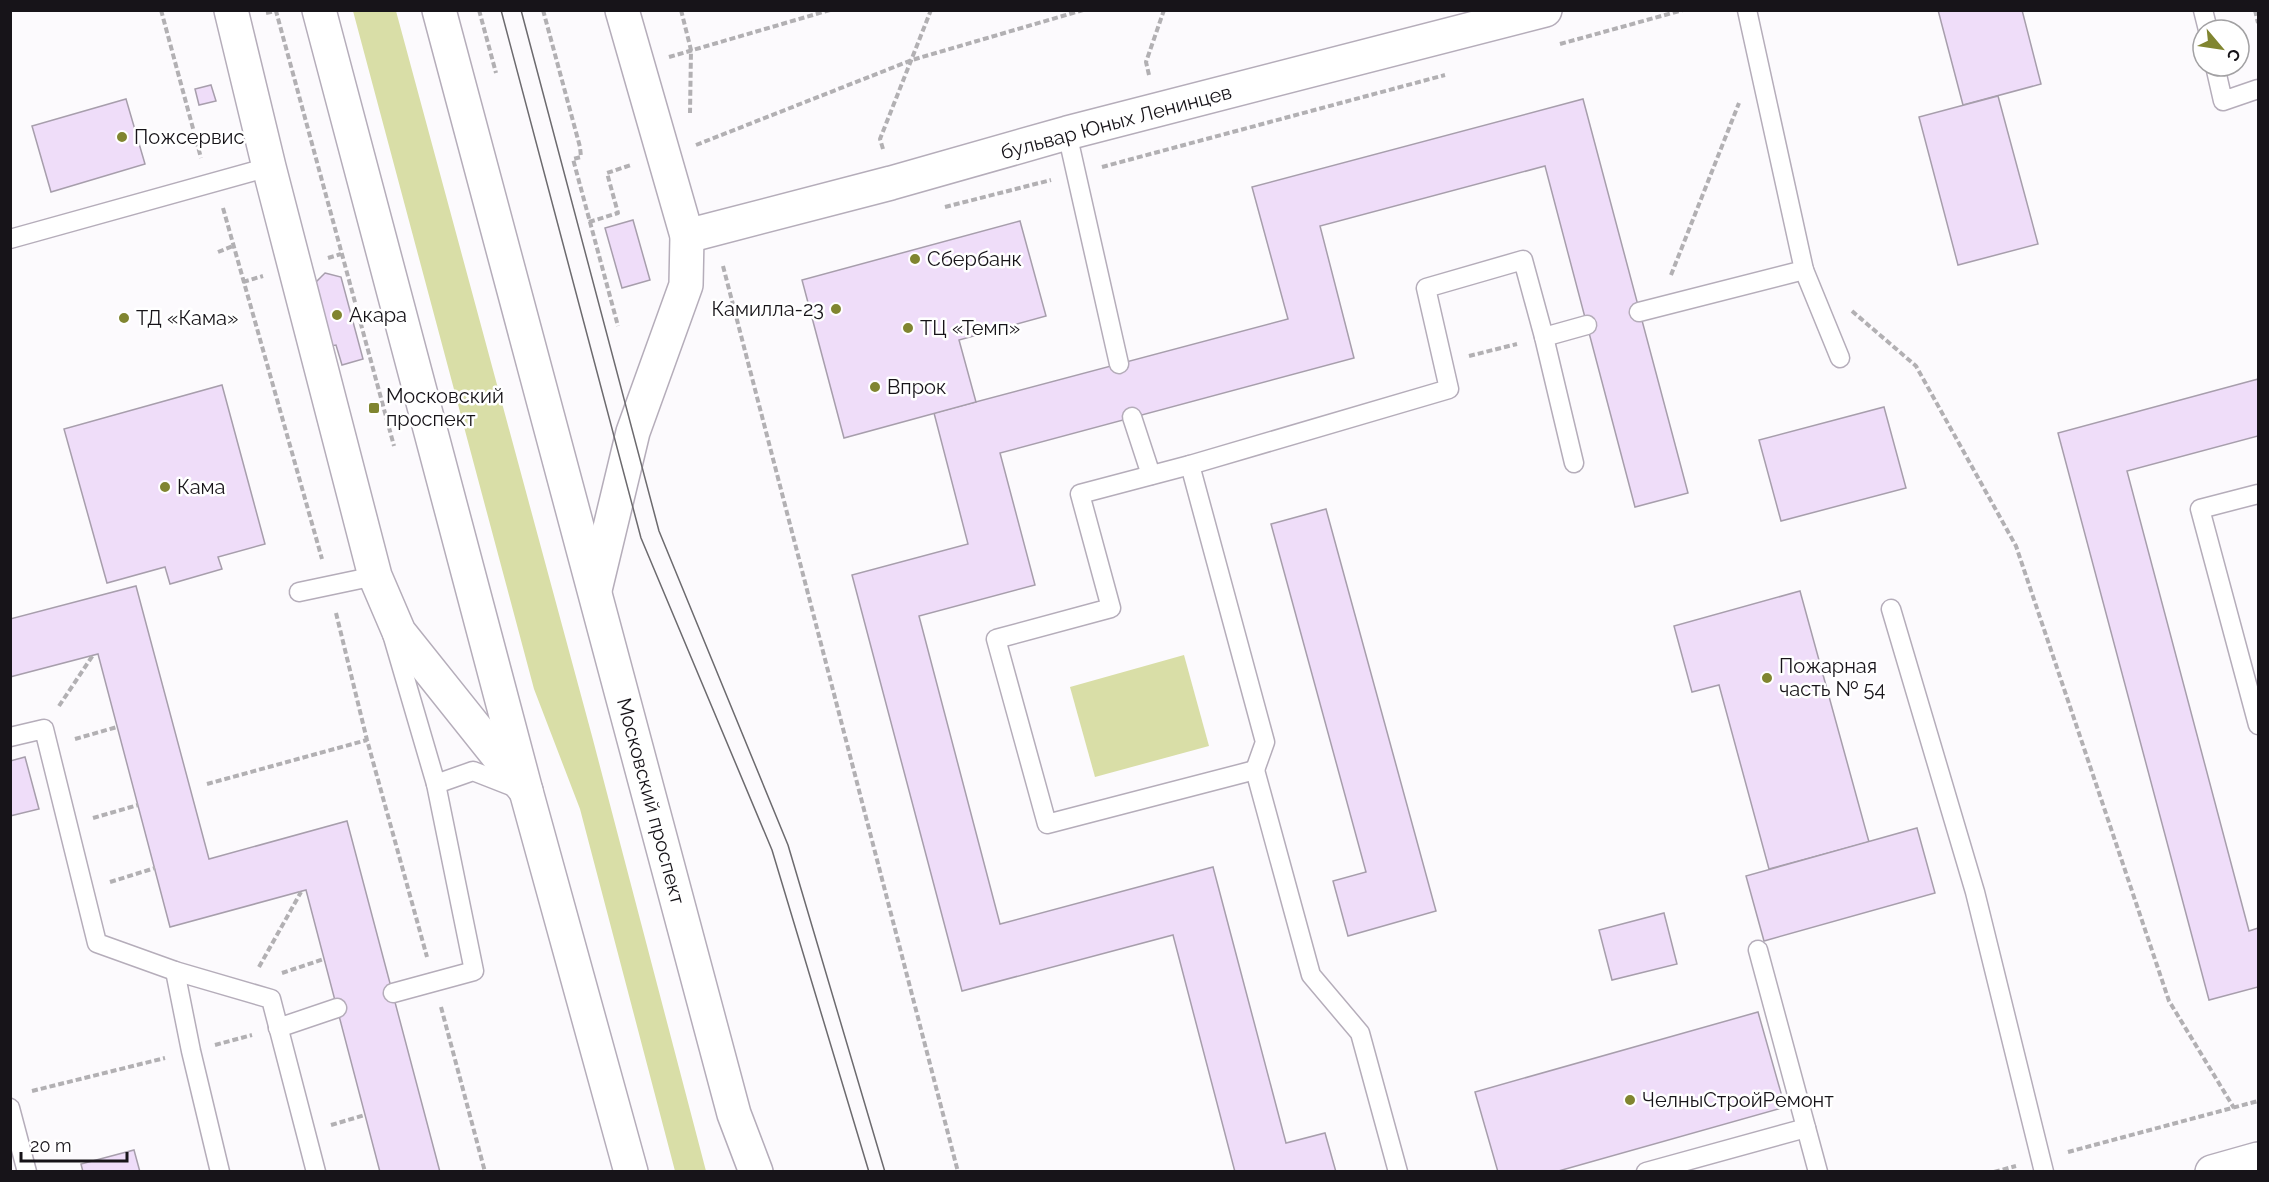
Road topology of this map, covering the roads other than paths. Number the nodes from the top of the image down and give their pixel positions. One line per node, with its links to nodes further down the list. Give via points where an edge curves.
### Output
1 (231, 10): 10 (main road)
2 (319, 10): 32 (main road)
3 (439, 10): 25 (main road, Московский проспект)
4 (622, 10): 11 (main road, via 664,154)
5 (1545, 10): 9 (main road, бульвар Юных Ленинцев)
6 (1747, 10): 13 (lane)
7 (2218, 78): 8 (lane, via 2223,101)
8 (2259, 89)
9 (1067, 134): 11 (main road, бульвар Юных Ленинцев); 18 (lane)
10 (269, 167): 12 (lane); 24 (main road)
11 (700, 233): 25 (main road, via 686,285 633,432)
12 (10, 239)
13 (1804, 270): 14 (lane); 17 (lane)
14 (1640, 312)
15 (1587, 325): 16 (lane)
16 (1544, 337): 20 (lane); 21 (lane, via 1523,260 1426,288 1449,389)
17 (1840, 358)
18 (1119, 364)
19 (1132, 417): 22 (lane)
20 (1574, 463)
21 (1190, 465): 22 (lane); 30 (lane, via 1265,742)
22 (1151, 475): 30 (lane, via 1080,494 1111,608 996,639 1047,824)
23 (2259, 494): 28 (lane, via 2200,509)
24 (375, 576): 26 (lane); 31 (lane); 32 (main road, via 399,632)
25 (595, 590): 39 (main road, Московский проспект)
26 (299, 592)
27 (1891, 609): 51 (lane, via 1975,892)
28 (2259, 725)
29 (10, 737): 34 (lane, via 44,729 97,943)
30 (1255, 770): 48 (lane, via 1311,975 1360,1033)
31 (436, 784): 32 (lane, via 473,771); 35 (lane, via 474,971)
32 (525, 792): 42 (main road)
33 (1758, 950): 40 (lane)
34 (175, 971): 37 (lane, via 248,988 271,999); 44 (lane)
35 (393, 993)
36 (337, 1008): 37 (lane)
37 (278, 1028): 45 (lane)
38 (16, 1101): 43 (lane)
39 (734, 1114): 46 (main road); 47 (main road, Московский проспект)
40 (1806, 1128): 49 (lane); 50 (lane)
41 (2259, 1159): 52 (main road)
42 (632, 1165)
43 (27, 1172)
44 (220, 1172)
45 (316, 1172)
46 (738, 1172)
47 (756, 1172)
48 (1398, 1172)
49 (1646, 1172)
50 (1818, 1172)
51 (2044, 1172)
52 (2212, 1172)

